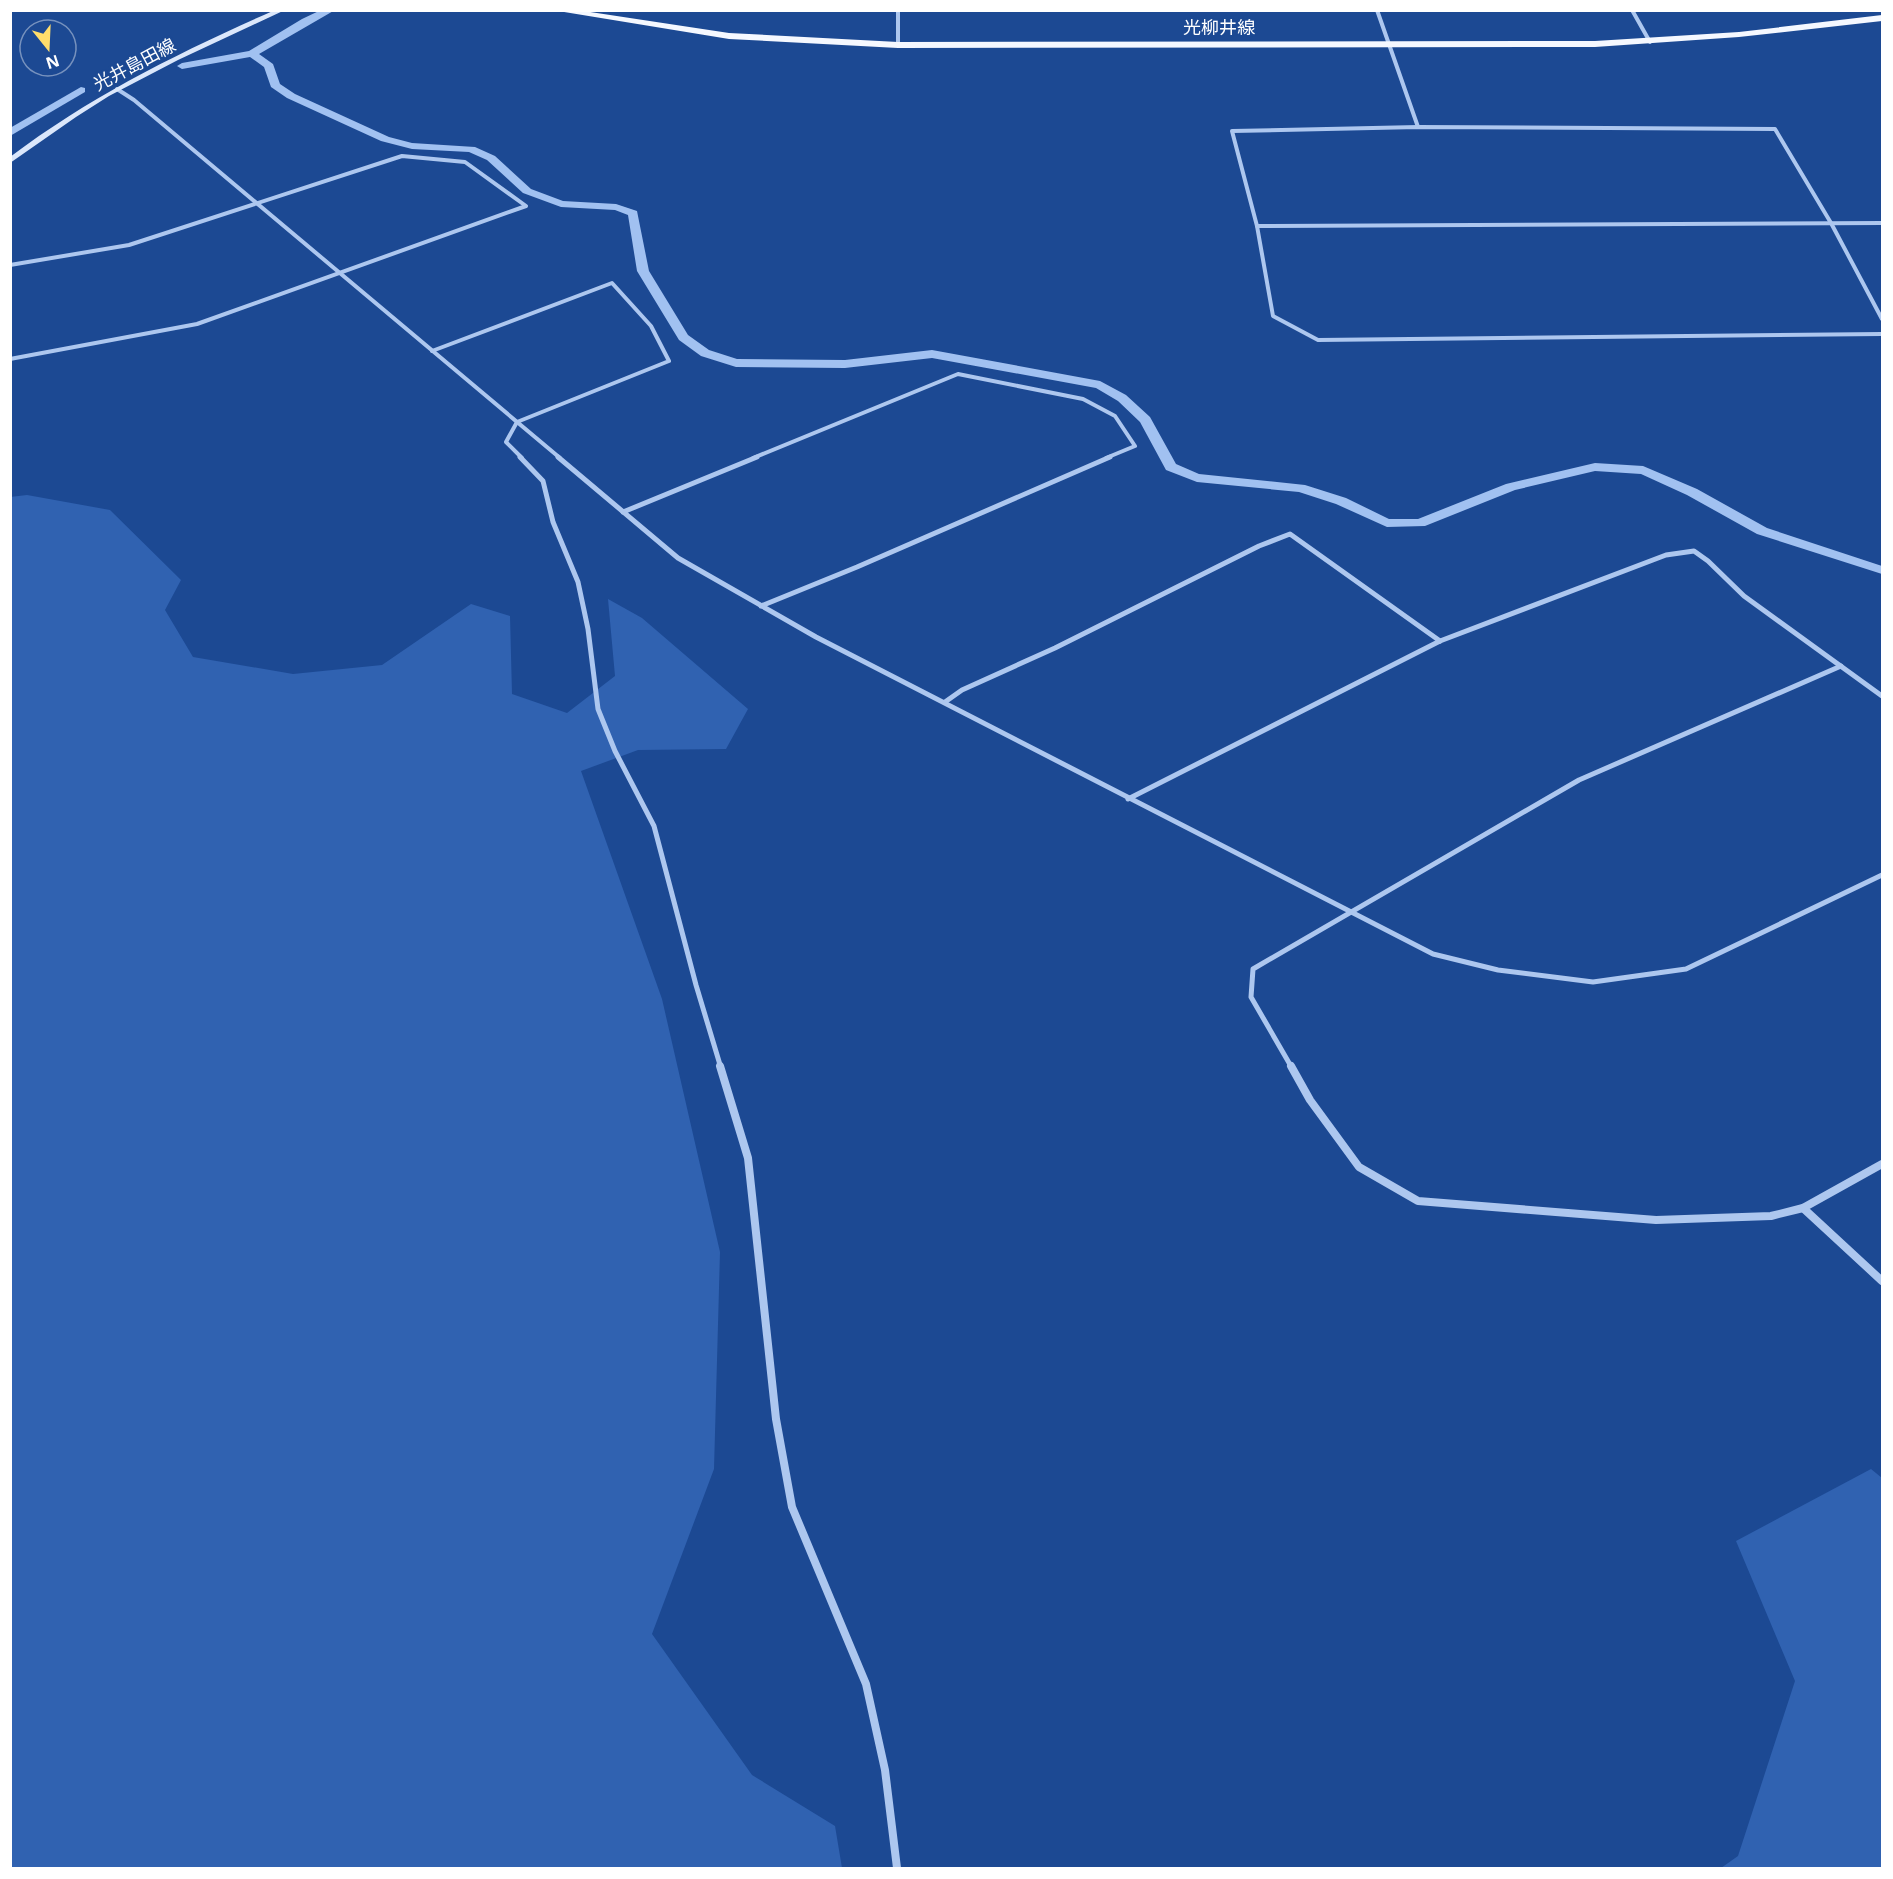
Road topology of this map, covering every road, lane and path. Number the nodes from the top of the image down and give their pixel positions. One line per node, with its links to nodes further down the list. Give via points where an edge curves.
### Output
1 (282, 10): 10 (main road, 光井島田線, via 174,58)
2 (556, 10): 9 (main road, 光柳井線, via 729,36)
3 (898, 10): 9 (street)
4 (1377, 10): 8 (street)
5 (1632, 10): 7 (street)
6 (1882, 18): 7 (main road, 光柳井線, via 1786,31)
7 (1650, 42): 8 (main road, 光柳井線)
8 (1386, 43): 9 (main road, 光柳井線); 11 (street)
9 (898, 45)
10 (117, 89): 12 (main road, 光井島田線, via 74,114); 13 (street)
11 (1418, 127): 14 (street, via 1774,129); 16 (street, via 1232,131)
12 (10, 161)
13 (256, 203): 17 (street, via 129,245); 18 (street); 18 (street, via 402,156 465,162 526,206)
14 (1831, 223): 15 (street); 16 (street); 19 (street)
15 (1882, 223)
16 (1257, 226): 20 (street, via 1273,316 1318,340)
17 (10, 265)
18 (340, 273): 21 (street); 22 (street, via 197,324)
19 (1882, 319)
20 (1882, 334)
21 (432, 351): 23 (street); 23 (street, via 612,283 651,326 669,362)
22 (10, 359)
23 (517, 422): 24 (street); 36 (street, via 507,442 543,481 554,522 578,582 598,709 654,826 748,1158 776,1419 792,1508 866,1684 885,1770)
24 (623, 512): 25 (street, via 678,558); 25 (street, via 958,374 1083,399 1115,416 1135,446)
25 (761, 606): 29 (street)
26 (1440, 641): 27 (street, via 1666,555 1694,551 1744,596); 29 (street, via 1290,534 962,690); 30 (street)
27 (1841, 666): 28 (street); 32 (street, via 1579,780)
28 (1882, 696)
29 (945, 702): 30 (street)
30 (1128, 799): 32 (street)
31 (1882, 874): 32 (street, via 1686,969 1593,981 1498,970 1433,954)
32 (1349, 911): 34 (street, via 1253,969 1251,997 1310,1100 1359,1167 1418,1201 1656,1220 1771,1216)
33 (1882, 1164): 34 (street)
34 (1803, 1208): 35 (street)
35 (1882, 1281)
36 (897, 1869)

